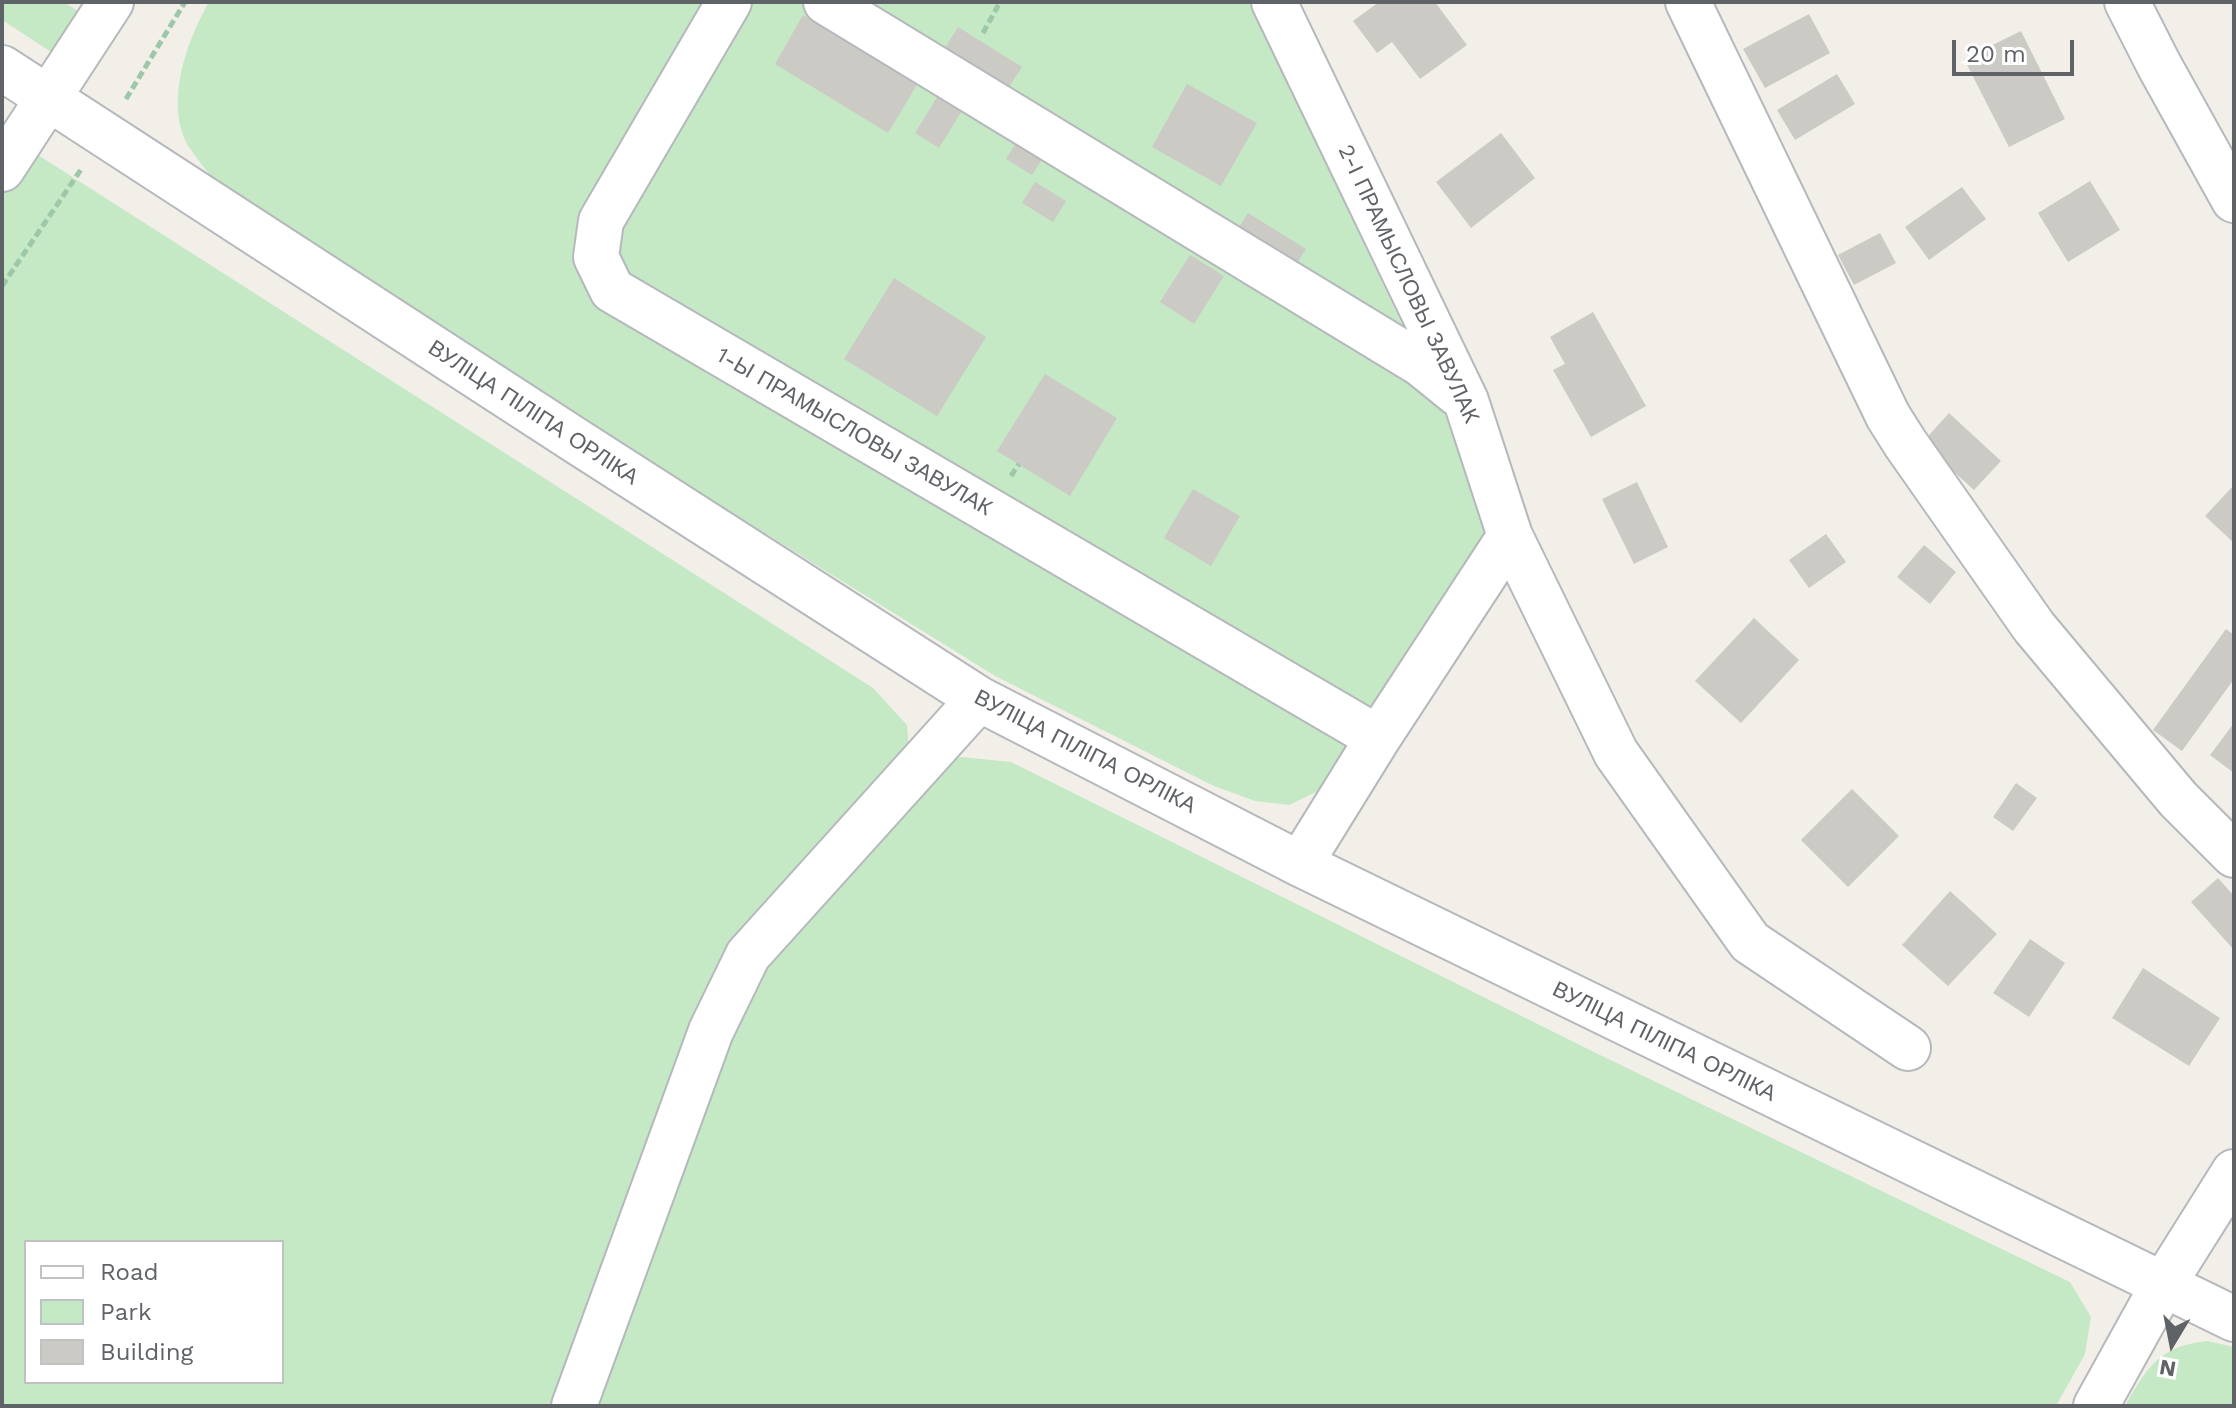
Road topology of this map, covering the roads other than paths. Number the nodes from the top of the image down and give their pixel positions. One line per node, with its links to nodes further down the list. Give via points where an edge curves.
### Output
1 (111, 2): 8 (street)
2 (729, 2): 14 (street, 1-Ы ПРАМЫСЛОВЫ ЗАВУЛАК, via 601,221 596,257 612,290)
3 (826, 2): 11 (street, via 1421,364)
4 (1274, 2): 11 (street, 2-І ПРАМЫСЛОВЫ ЗАВУЛАК)
5 (1688, 2): 15 (street, via 1905,443 2034,627 2178,799)
6 (2127, 2): 10 (street)
7 (2, 68): 8 (street, ВУЛІЦА ПІЛІПА ОРЛІКА)
8 (49, 99): 9 (street); 13 (street, ВУЛІЦА ПІЛІПА ОРЛІКА)
9 (2, 169)
10 (2234, 200)
11 (1466, 401): 12 (street, 2-І ПРАМЫСЛОВЫ ЗАВУЛАК)
12 (1510, 536): 14 (street); 17 (street, 2-І ПРАМЫСЛОВЫ ЗАВУЛАК, via 1616,753 1750,942)
13 (979, 699): 16 (street, ВУЛІЦА ПІЛІПА ОРЛІКА); 21 (street, via 748,955 711,1031)
14 (1378, 738): 16 (street)
15 (2234, 855)
16 (1300, 864): 19 (street, ВУЛІЦА ПІЛІПА ОРЛІКА)
17 (1908, 1048)
18 (2234, 1172): 19 (street)
19 (2163, 1285): 20 (street, ВУЛІЦА ПІЛІПА ОРЛІКА); 22 (street)
20 (2234, 1319)
21 (574, 1406)
22 (2096, 1406)

